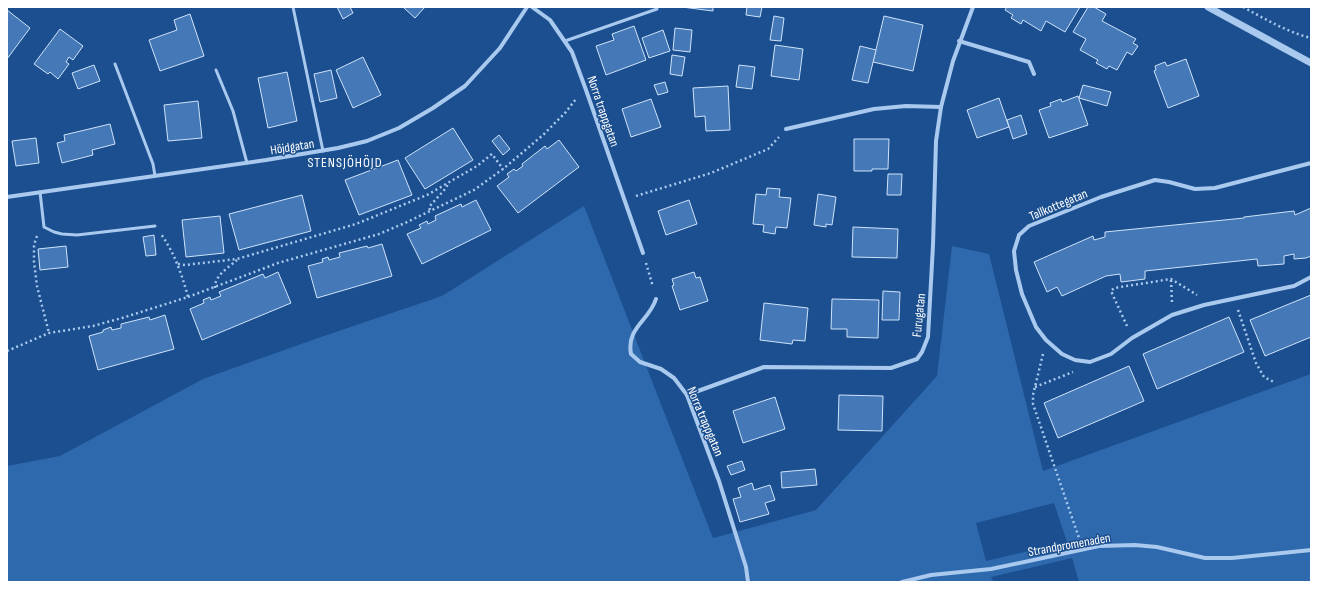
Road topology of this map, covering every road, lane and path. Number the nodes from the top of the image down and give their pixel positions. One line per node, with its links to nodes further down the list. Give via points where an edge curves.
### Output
1 (293, 7): 18 (lane)
2 (527, 7): 18 (street, Höjdgatan, via 500,48 465,86 399,128 368,141)
3 (532, 7): 9 (street, Norra trappgatan, via 550,20)
4 (970, 7): 10 (street, Furugatan)
5 (1208, 7): 11 (street)
6 (1243, 7): 8 (path, via 1286,29)
7 (657, 9): 9 (lane)
8 (1311, 38)
9 (565, 41): 15 (street, Norra trappgatan, via 572,52)
10 (960, 42): 14 (street, via 1029,62); 16 (street, Furugatan)
11 (1311, 63)
12 (115, 64): 22 (lane, via 153,164)
13 (216, 70): 19 (lane, via 233,110)
14 (1034, 74)
15 (586, 90): 21 (path, via 543,135); 26 (street, Norra trappgatan)
16 (941, 107): 17 (street, via 906,106 874,109); 49 (street, Furugatan, via 936,141 928,337 916,359 891,368 764,367)
17 (786, 129): 26 (path, via 768,149 711,173)
18 (323, 151): 19 (street, Höjdgatan)
19 (247, 163): 22 (street, Höjdgatan)
20 (1311, 163): 44 (street, Tallkottegatan, via 1215,188 1195,189 1154,180 1101,197 1029,226 1019,235 1014,251 1016,270 1022,294 1036,327)
21 (503, 169): 23 (path, via 492,154); 27 (path, via 474,190)
22 (155, 176): 24 (street, Höjdgatan)
23 (448, 183): 27 (path, via 429,207); 31 (path, via 406,205 356,224)
24 (40, 192): 25 (street, Höjdgatan); 29 (lane)
25 (7, 197)
26 (623, 199): 30 (street, Norra trappgatan)
27 (430, 210): 36 (path, via 379,234 278,263)
28 (155, 226): 29 (lane, via 77,235 58,234); 32 (path)
29 (44, 227): 42 (path, via 34,245 34,262)
30 (643, 253): 35 (path)
31 (237, 259): 32 (path); 36 (path, via 220,276)
32 (178, 264): 37 (path)
33 (1311, 277): 38 (street, via 1294,286)
34 (1171, 279): 40 (path, via 1200,297); 41 (path); 43 (path, via 1114,288 1111,291)
35 (652, 281)
36 (215, 288): 37 (path)
37 (188, 297): 42 (path, via 93,326)
38 (1234, 298): 40 (street); 47 (path, via 1256,363 1264,376)
39 (656, 299): 49 (street, Norra trappgatan, via 648,315 639,323 632,335 631,354 640,362 661,369 674,378)
40 (1204, 305): 41 (street)
41 (1172, 315): 43 (street)
42 (49, 334): 45 (path)
43 (1132, 338): 46 (street, via 1111,354)
44 (1046, 340): 46 (street, Tallkottegatan, via 1062,354 1074,360); 48 (path, via 1043,344 1043,358)
45 (7, 351)
46 (1090, 362): 48 (path, via 1080,369)
47 (1274, 382)
48 (1035, 387): 50 (path, via 1033,404)
49 (687, 396): 52 (street, Norra trappgatan, via 719,481 746,567)
50 (1083, 549): 51 (street, Strandpromenaden, via 1134,545 1157,547 1205,558 1232,558); 53 (street, Strandpromenaden, via 991,569 931,575)
51 (1311, 550)
52 (748, 582)
53 (902, 582)

